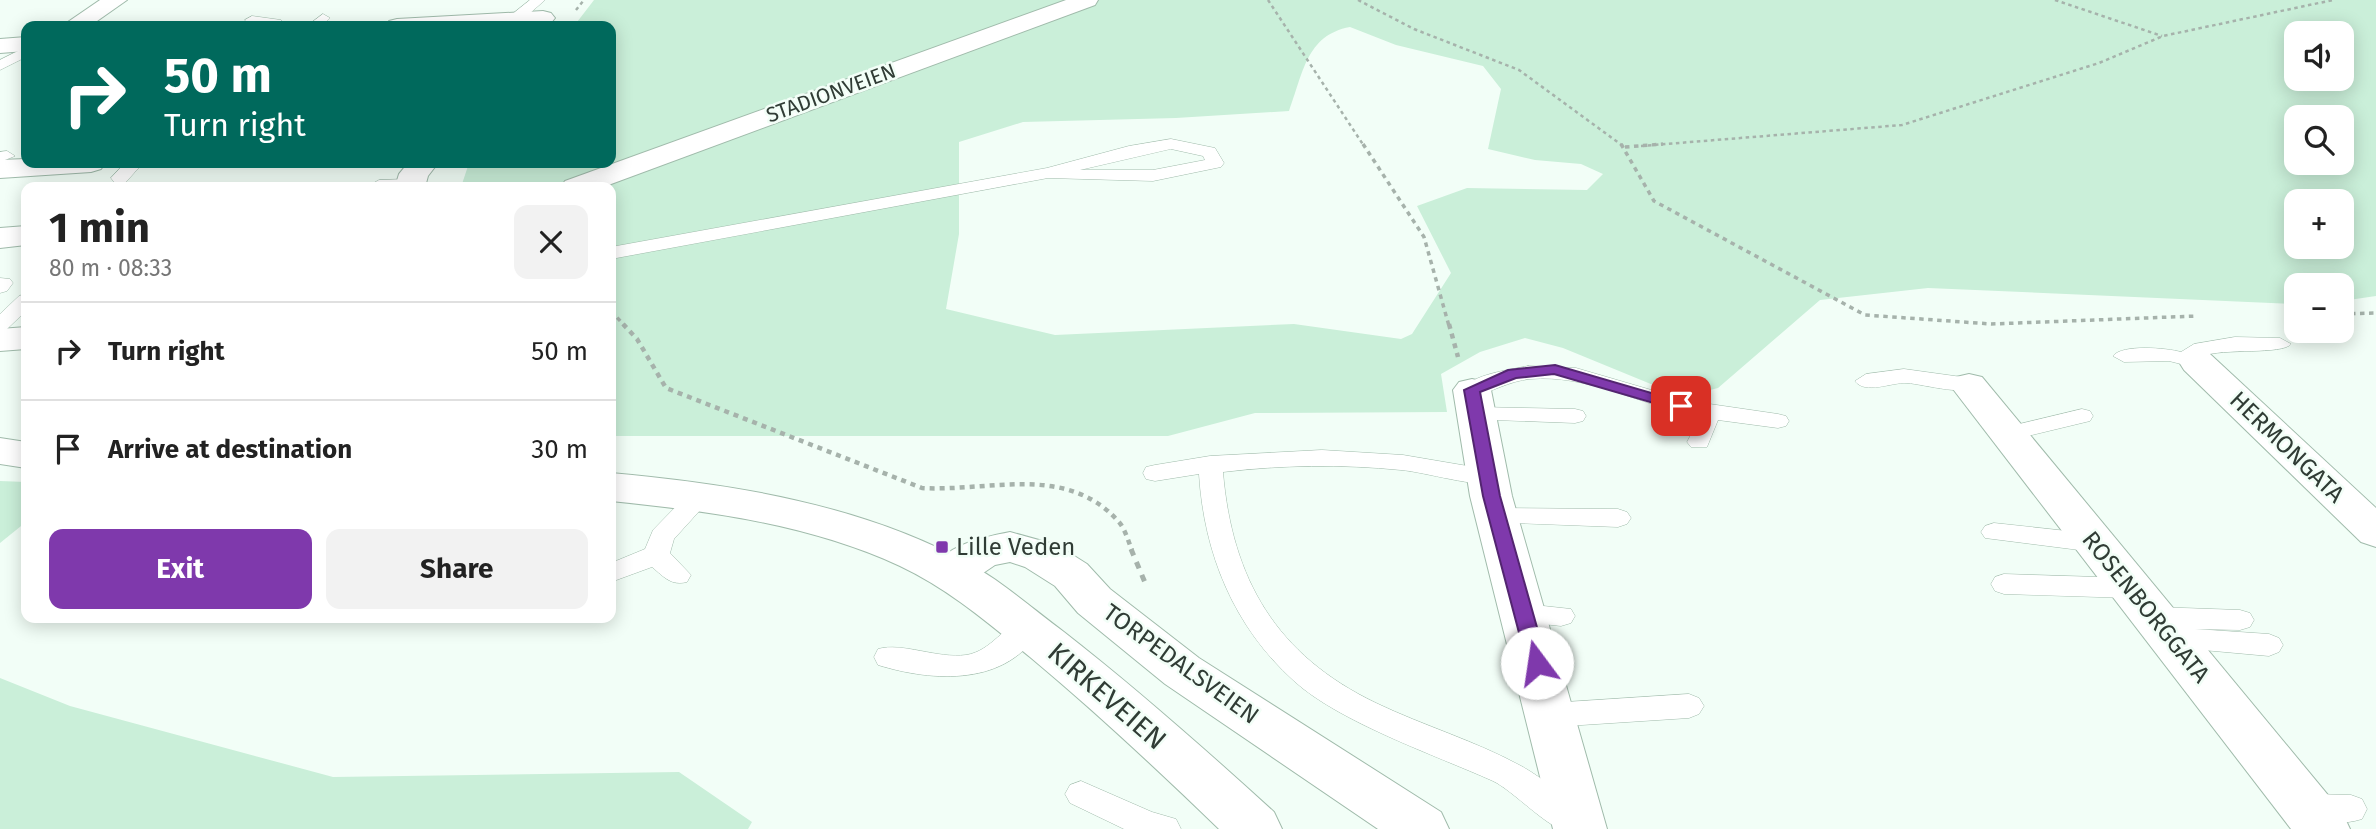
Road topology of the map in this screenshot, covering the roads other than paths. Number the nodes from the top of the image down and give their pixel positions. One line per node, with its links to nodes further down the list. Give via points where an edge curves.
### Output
1 (116, 0): 5 (street)
2 (1087, 0): 19 (street, STADIONVEIEN)
3 (538, 13): 7 (street)
4 (252, 20): 6 (lane)
5 (83, 21)
6 (260, 21)
7 (452, 21)
8 (21, 44): 9 (street)
9 (0, 46)
10 (21, 54): 11 (lane)
11 (0, 66)
12 (2, 161): 13 (street)
13 (21, 162)
14 (129, 168): 16 (lane)
15 (1048, 173): 15 (lane, via 1171,144 1209,152 1215,163 1189,172 1138,177); 22 (lane)
16 (120, 178)
17 (415, 178): 18 (lane)
18 (394, 182)
19 (590, 182)
20 (21, 236): 21 (street)
21 (0, 238)
22 (616, 252)
23 (21, 305): 24 (lane)
24 (0, 325)
25 (21, 338): 26 (street)
26 (0, 340)
27 (2280, 344): 29 (lane, via 2232,342 2204,347 2191,352)
28 (2124, 356): 29 (lane, via 2169,355)
29 (2197, 362): 47 (street, HERMONGATA)
30 (1866, 382): 31 (lane, via 1904,376)
31 (1969, 385): 37 (street, ROSENBORGGATA)
32 (1474, 402): 33 (lane, via 1514,373 1555,370); 34 (lane); 45 (street)
33 (1705, 411): 36 (lane); 38 (lane, via 1707,425)
34 (1575, 416)
35 (2082, 416): 37 (lane)
36 (1778, 421)
37 (2007, 434): 49 (street, ROSENBORGGATA)
38 (1699, 442)
39 (0, 451): 40 (street)
40 (21, 454)
41 (1210, 464): 42 (lane); 45 (lane, via 1266,457 1349,457 1431,464); 64 (lane, via 1214,516 1232,573 1255,621 1305,674 1363,710 1512,776)
42 (1155, 473)
43 (616, 488): 44 (street)
44 (701, 496): 50 (lane, via 662,536); 52 (street, via 837,528)
45 (1493, 497): 46 (lane); 61 (street, via 1543,615)
46 (1618, 518)
47 (2370, 522)
48 (1994, 532): 49 (lane)
49 (2095, 543): 55 (street, ROSENBORGGATA)
50 (656, 555): 51 (lane); 53 (lane)
51 (616, 571)
52 (951, 573): 57 (street, KIRKEVEIEN); 67 (street, TORPEDALSVEIEN, via 982,553 1010,547 1041,556 1071,575 1094,601 1182,671)
53 (678, 575)
54 (2004, 584): 55 (lane)
55 (2152, 614): 56 (lane); 58 (lane); 63 (street, ROSENBORGGATA)
56 (2240, 620)
57 (1027, 628): 59 (lane, via 991,659 964,668); 66 (street, KIRKEVEIEN, via 1099,685)
58 (2269, 645)
59 (888, 657)
60 (1689, 706): 61 (lane)
61 (1551, 715): 64 (street)
62 (1081, 794): 65 (lane)
63 (2327, 815)
64 (1580, 828)
65 (1165, 829)
66 (1255, 829)
67 (1422, 829)

